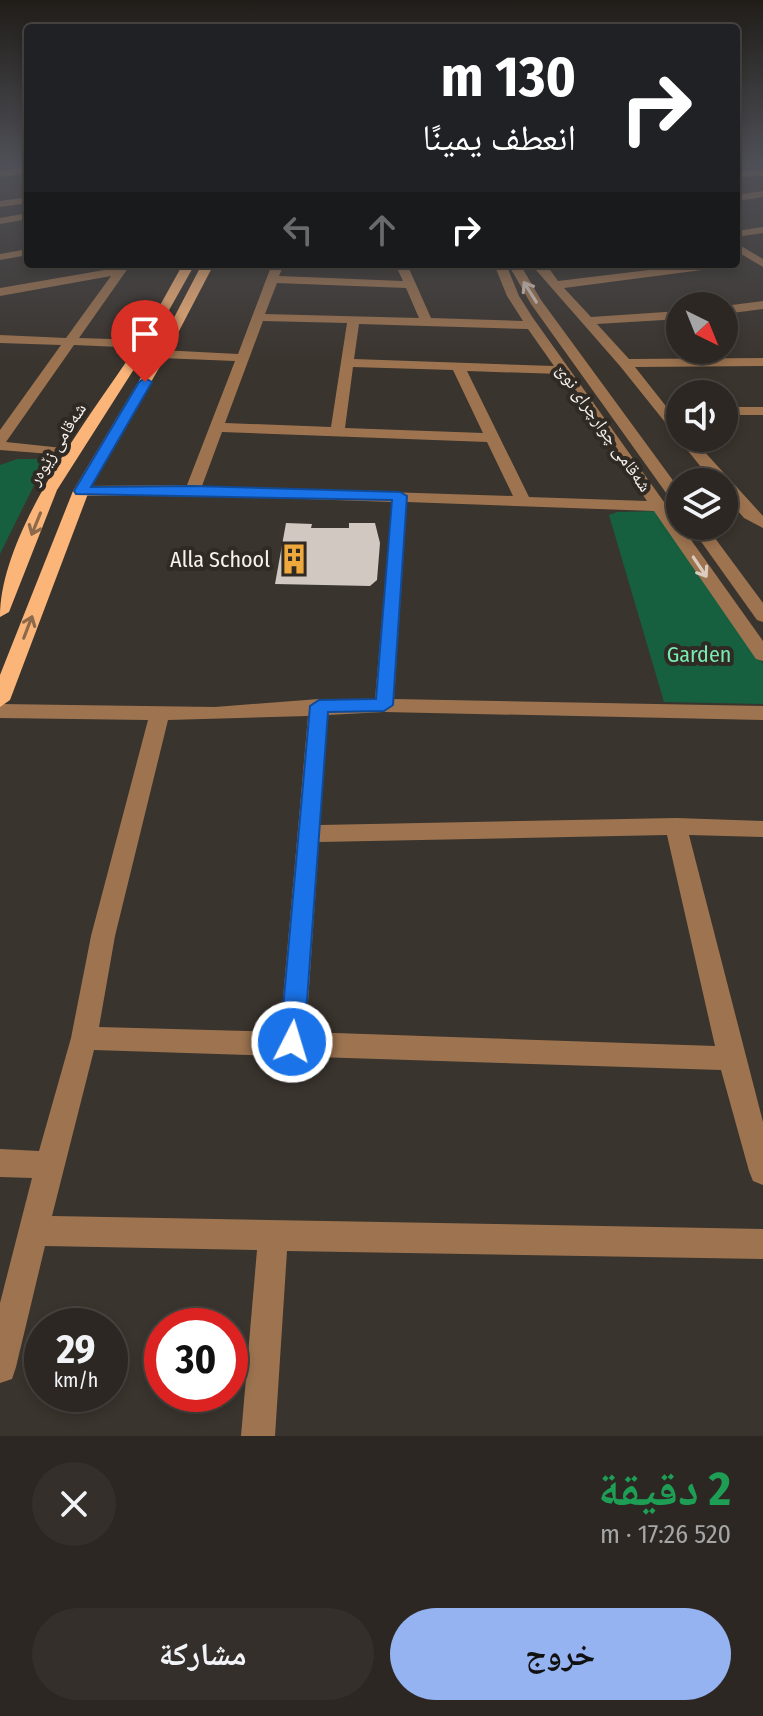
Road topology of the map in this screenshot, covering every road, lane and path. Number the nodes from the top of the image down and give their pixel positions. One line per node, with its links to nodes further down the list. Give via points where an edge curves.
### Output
1 (740, 249): 4 (street)
2 (24, 253): 3 (street)
3 (0, 257)
4 (763, 264)
5 (76, 268): 15 (street)
6 (122, 268): 15 (street); 32 (street)
7 (187, 268): 33 (main road, شەقامی زێوەر)
8 (206, 268): 34 (main road, شەقامی زێوەر)
9 (277, 268): 16 (street)
10 (403, 268): 17 (street)
11 (502, 268): 29 (street, شەقامی چوارچرای نوێ)
12 (517, 268): 56 (street, شەقامی چوارچرای نوێ, one-way to 12)
13 (540, 268): 18 (street)
14 (692, 268): 18 (street)
15 (83, 277): 19 (street)
16 (273, 279): 17 (street); 23 (street)
17 (409, 285): 30 (street)
18 (558, 285): 28 (street)
19 (6, 290): 20 (street)
20 (0, 305)
21 (763, 305): 22 (street)
22 (738, 308)
23 (258, 317): 27 (street); 35 (street)
24 (666, 318): 28 (street)
25 (738, 319): 26 (street)
26 (763, 320)
27 (353, 321): 30 (street); 37 (street)
28 (587, 321): 38 (street)
29 (530, 322): 30 (street); 40 (street, شەقامی چوارچرای نوێ)
30 (427, 323)
31 (0, 339): 32 (street)
32 (70, 342): 33 (street); 49 (street)
33 (144, 344): 53 (main road, شەقامی زێوەر)
34 (161, 354): 35 (street); 58 (main road, شەقامی زێوەر)
35 (243, 358): 46 (street)
36 (763, 362): 38 (street)
37 (348, 363): 39 (street); 47 (street)
38 (625, 363): 41 (street)
39 (459, 369): 40 (street); 48 (street)
40 (563, 370): 62 (street, شەقامی چوارچرای نوێ)
41 (661, 411): 42 (street); 45 (street)
42 (666, 411)
43 (738, 411): 44 (street)
44 (763, 411)
45 (666, 417)
46 (217, 427): 47 (street); 57 (street)
47 (337, 432): 48 (street)
48 (493, 438): 60 (street)
49 (0, 440)
50 (0, 446): 51 (street)
51 (20, 448): 53 (street); 54 (street)
52 (696, 452): 55 (street)
53 (72, 453): 67 (main road, شەقامی زێوەر, one-way to 67, via 49,490)
54 (0, 455)
55 (709, 468)
56 (666, 482)
57 (193, 490): 58 (street); 59 (street)
58 (81, 491): 70 (main road, شەقامی زێوەر, one-way to 58)
59 (400, 496): 60 (street); 71 (street)
60 (523, 501): 62 (street)
61 (738, 501): 63 (street)
62 (659, 506): 65 (street, شەقامی چوارچرای نوێ, one-way to 65)
63 (763, 523)
64 (709, 540): 66 (street)
65 (720, 597): 66 (street); 68 (street, شەقامی چوارچرای نوێ)
66 (759, 605): 68 (street)
67 (0, 610)
68 (733, 614): 69 (street, شەقامی چوارچرای نوێ)
69 (763, 655)
70 (0, 700)
71 (384, 705): 72 (street); 75 (street)
72 (319, 706): 74 (street); 78 (street)
73 (0, 711): 74 (street)
74 (160, 713): 79 (street, via 103,936)
75 (763, 713)
76 (676, 826): 77 (street); 78 (street); 81 (street)
77 (763, 829)
78 (310, 834): 80 (street)
79 (84, 1038): 80 (street); 83 (street)
80 (292, 1042): 81 (street)
81 (731, 1058): 84 (street)
82 (0, 1163): 83 (street)
83 (49, 1165): 85 (street)
84 (763, 1171)
85 (35, 1231): 86 (street); 88 (street)
86 (273, 1236): 87 (street); 89 (street)
87 (763, 1244)
88 (0, 1367)
89 (258, 1436)

